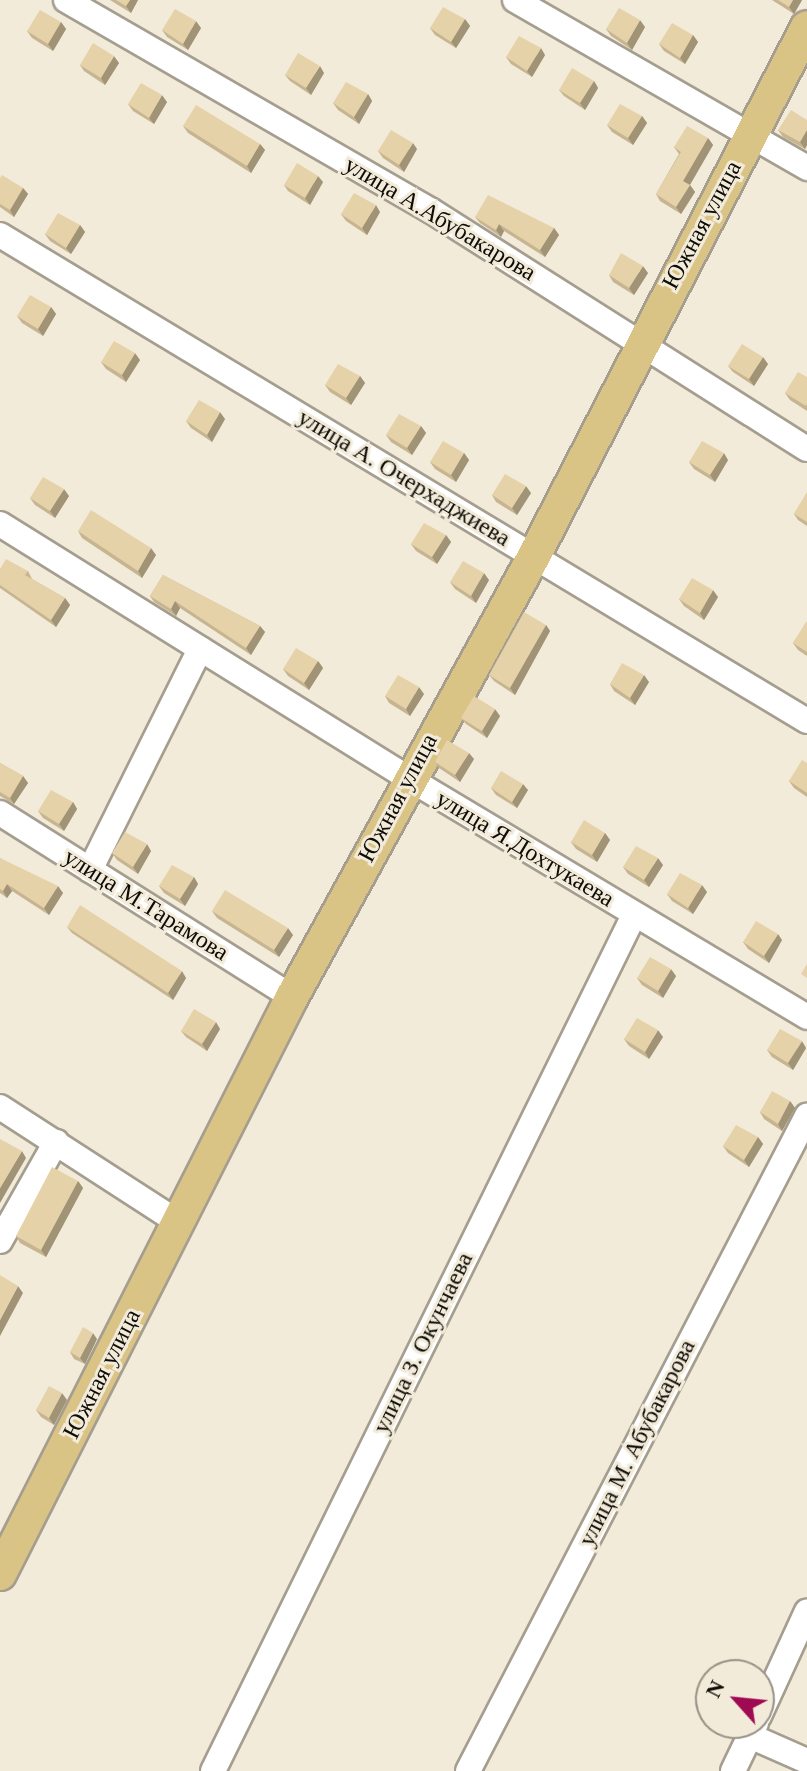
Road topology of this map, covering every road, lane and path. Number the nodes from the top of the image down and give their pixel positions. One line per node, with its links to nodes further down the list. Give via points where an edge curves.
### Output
1 (66, 0): 7 (street, улица А.Абубакарова, via 430,210)
2 (515, 0): 4 (street)
3 (807, 27): 4 (main road, Южная улица)
4 (749, 135): 5 (street); 7 (main road, Южная улица)
5 (807, 168)
6 (0, 235): 10 (street, улица А. Очерхаджиева)
7 (641, 342): 8 (street, улица А.Абубакарова); 10 (main road, Южная улица)
8 (807, 449)
9 (0, 524): 11 (street, улица Я.Дохтукаева)
10 (534, 556): 12 (street, улица А. Очерхаджиева); 13 (main road, Южная улица)
11 (200, 649): 13 (street, улица Я.Дохтукаева); 15 (street)
12 (807, 721)
13 (408, 778): 16 (street, улица Я.Дохтукаева); 17 (main road, Южная улица)
14 (0, 813): 15 (street, улица М.Тарамова)
15 (90, 870): 17 (street, улица М.Тарамова)
16 (634, 915): 18 (street, улица Я.Дохтукаева); 30 (street, улица З. Окунчаева)
17 (292, 997): 22 (main road, Южная улица)
18 (807, 1017)
19 (0, 1107): 21 (street)
20 (807, 1116): 31 (street, улица М. Абубакарова)
21 (56, 1142): 22 (street); 23 (street)
22 (179, 1223): 24 (main road, Южная улица)
23 (0, 1241)
24 (0, 1574)
25 (807, 1611): 26 (street)
26 (775, 1681)
27 (748, 1739): 32 (street)
28 (775, 1739): 29 (street)
29 (807, 1761)
30 (213, 1771)
31 (468, 1771)
32 (733, 1771)

